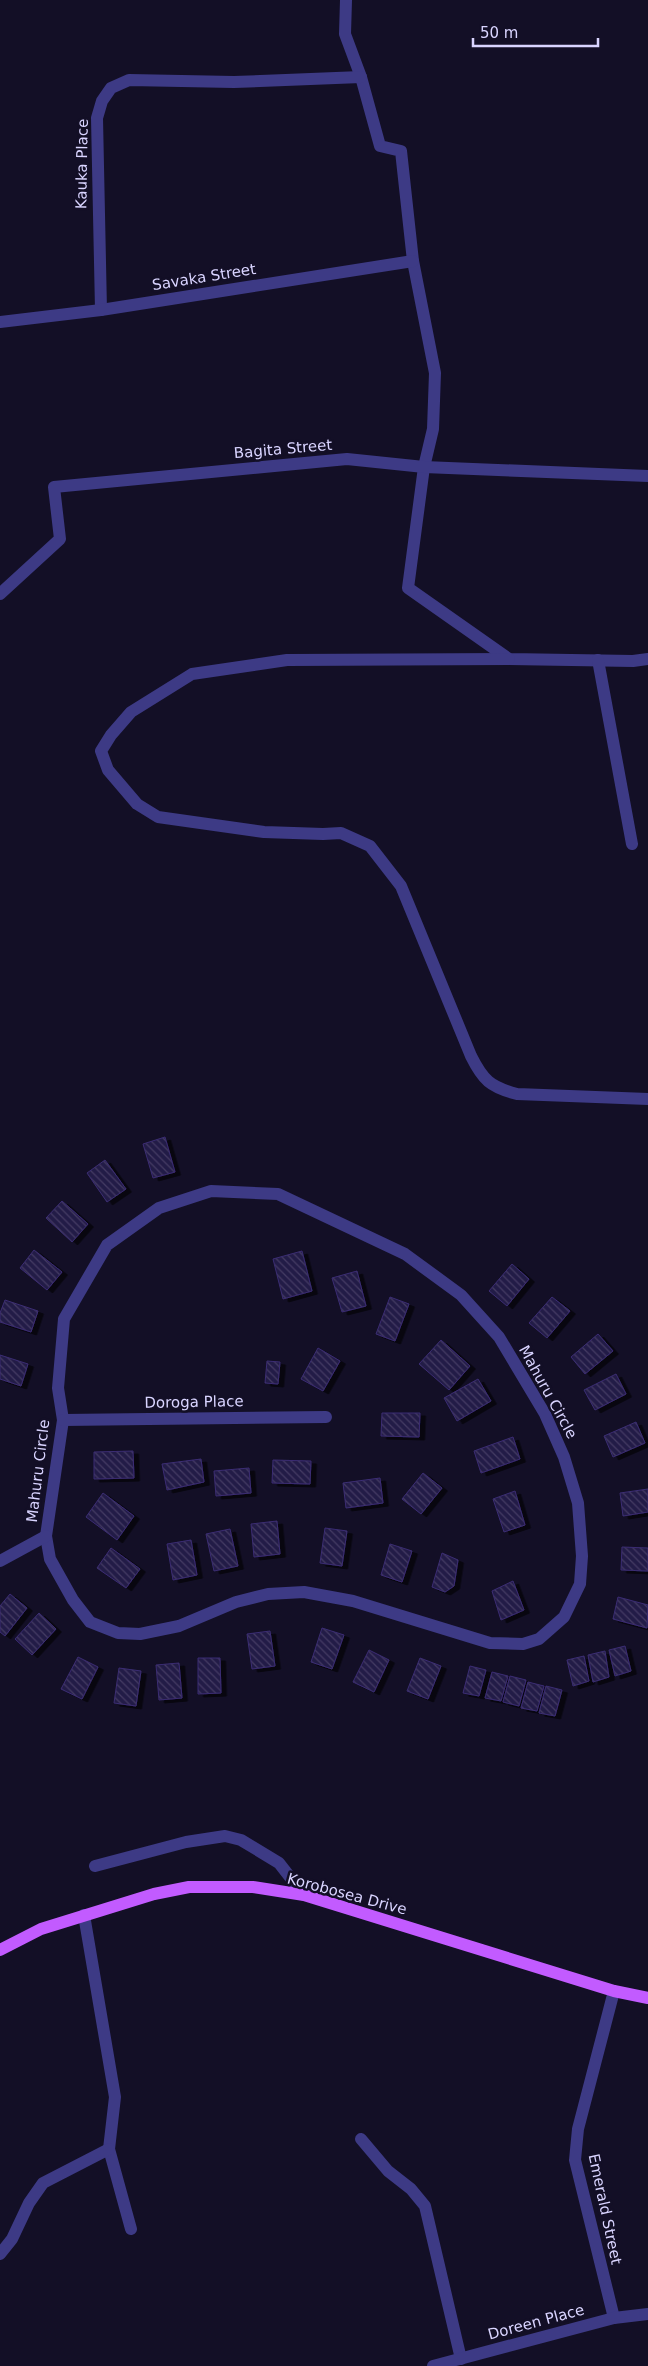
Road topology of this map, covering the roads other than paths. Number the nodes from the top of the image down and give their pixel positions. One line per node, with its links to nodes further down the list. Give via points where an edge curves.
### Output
1 (346, 0): 2 (street, via 345,34)
2 (361, 78): 3 (street, via 380,146 401,151); 4 (street, Kauka Place, via 234,82 128,80 111,88 97,118)
3 (413, 260): 4 (street, Savaka Street); 6 (street, via 435,374 433,429)
4 (101, 310): 5 (street, Savaka Street)
5 (0, 322)
6 (424, 467): 7 (street, Bagita Street); 8 (street, Bagita Street, via 347,459 54,487 60,539); 9 (street, via 408,588)
7 (648, 476)
8 (0, 594)
9 (509, 659): 11 (street); 13 (street, via 287,660 192,674 131,712 101,751 108,770 137,804 158,817 264,832 341,833 370,846 401,886 471,1056 483,1078 492,1084 517,1094)
10 (648, 659): 11 (street)
11 (598, 660): 12 (street)
12 (632, 844)
13 (648, 1099)
14 (326, 1417): 15 (street, Doroga Place)
15 (63, 1420): 16 (street, Mahuru Circle); 16 (street, Mahuru Circle, via 58,1388 64,1319 107,1245 159,1208 211,1191 278,1194 405,1254 461,1296 499,1337 545,1414 564,1457 578,1503 582,1556 580,1584 564,1617 539,1640 523,1644 490,1643 353,1601 304,1592 268,1594 236,1602 179,1626 140,1634 118,1633 90,1622 73,1600 50,1559)
16 (46, 1536): 17 (street)
17 (0, 1561)
18 (95, 1866): 19 (street, via 186,1842 225,1836 242,1840 279,1863)
19 (304, 1896): 20 (main road, Korobosea Drive, via 253,1887 189,1887); 22 (main road, Korobosea Drive)
20 (84, 1914): 21 (main road, Korobosea Drive, via 41,1929); 25 (street, via 115,2098)
21 (3, 1951)
22 (614, 1990): 23 (main road, Korobosea Drive); 29 (street, Emerald Street, via 578,2129 575,2160)
23 (648, 1998)
24 (362, 2139): 30 (street, via 388,2172 411,2189 425,2206)
25 (109, 2149): 26 (street); 27 (street, via 43,2182 28,2203 12,2239)
26 (131, 2229)
27 (0, 2254)
28 (648, 2314): 29 (street, Doreen Place)
29 (614, 2318): 30 (street, Doreen Place)
30 (461, 2358): 31 (street, Doreen Place)
31 (433, 2366)

